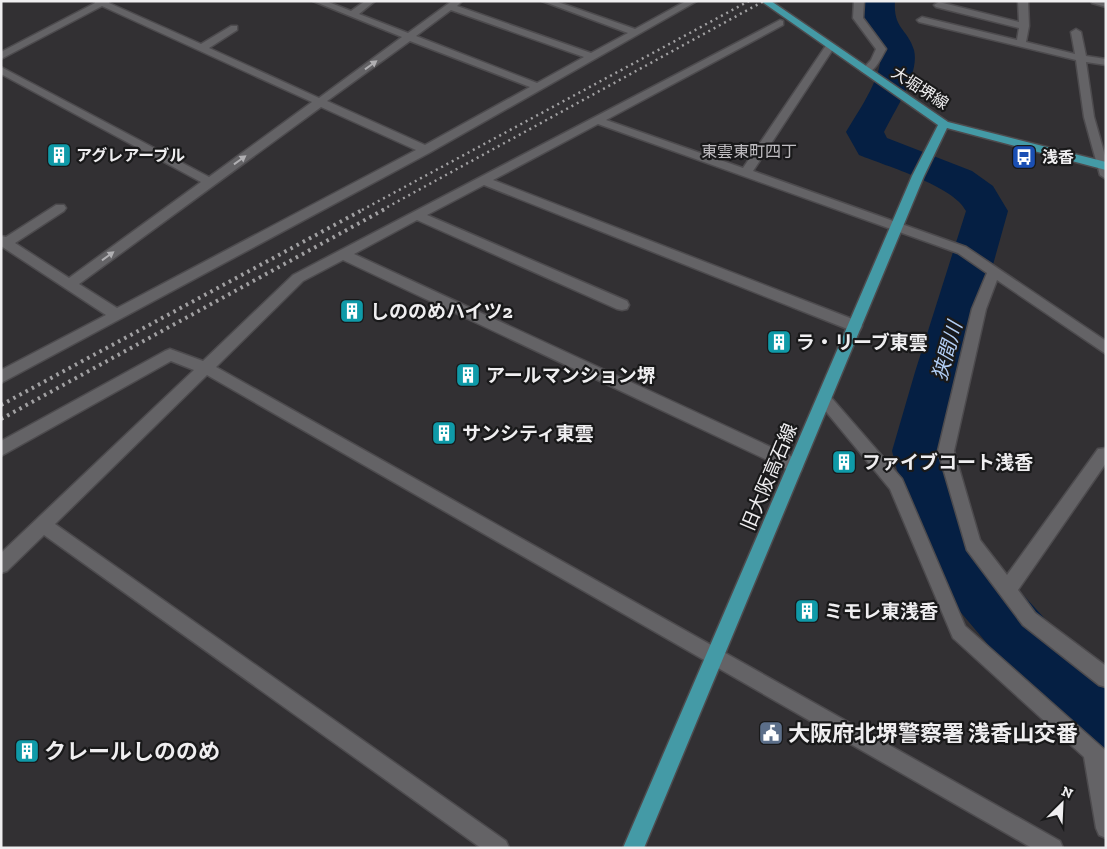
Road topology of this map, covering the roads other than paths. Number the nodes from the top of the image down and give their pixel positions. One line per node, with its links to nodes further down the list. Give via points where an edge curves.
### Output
1 (317, 1): 15 (street)
2 (371, 1): 15 (street)
3 (546, 1): 14 (street)
4 (578, 1): 14 (street)
5 (693, 1): 20 (street)
6 (765, 1): 24 (main road, 大堀堺線)
7 (859, 1): 31 (street, via 858,18 881,48)
8 (1022, 1): 18 (street)
9 (1095, 1): 12 (street)
10 (102, 2): 25 (street); 26 (street)
11 (454, 4): 22 (street); 27 (street)
12 (1106, 4)
13 (939, 5): 18 (street)
14 (569, 9): 20 (street)
15 (351, 14): 22 (street)
16 (922, 20): 23 (street)
17 (780, 23): 34 (street)
18 (1024, 26): 23 (street)
19 (234, 28): 25 (street)
20 (637, 32): 27 (street)
21 (1076, 32): 28 (street)
22 (409, 37): 32 (street); 33 (street, one-way to 22)
23 (1021, 44): 28 (street)
24 (830, 46): 31 (main road, 大堀堺線); 40 (street)
25 (201, 49): 33 (street)
26 (1, 56)
27 (592, 57): 32 (street)
28 (1081, 58): 29 (street); 35 (street)
29 (1106, 62)
30 (1, 70): 42 (street)
31 (866, 72): 36 (main road, 大堀堺線)
32 (538, 87): 38 (street)
33 (318, 103): 38 (street); 42 (street, one-way to 33)
34 (597, 120): 40 (street); 41 (street)
35 (1090, 122): 37 (street); 39 (street)
36 (944, 124): 39 (main road, 大堀堺線); 45 (main road, 旧大阪高石線, via 928,153)
37 (1106, 124)
38 (425, 150): 51 (street)
39 (1104, 169)
40 (746, 173): 45 (street)
41 (483, 180): 44 (street); 52 (street)
42 (210, 182): 49 (street, one-way to 42)
43 (60, 208): 46 (street)
44 (416, 215): 47 (street); 50 (street)
45 (898, 226): 48 (street, via 962,250); 52 (main road, 旧大阪高石線)
46 (4, 242): 49 (street)
47 (343, 254): 54 (street, via 298,278); 59 (street)
48 (990, 269): 53 (street); 62 (street, via 946,451 973,544)
49 (69, 285): 51 (street)
50 (622, 305)
51 (117, 315): 55 (street)
52 (855, 326): 56 (main road, 旧大阪高石線)
53 (1106, 348)
54 (206, 368): 57 (street, via 170,355); 60 (street); 63 (street)
55 (1, 377)
56 (824, 399): 59 (main road, 旧大阪高石線); 65 (street, via 896,484 959,632)
57 (1, 449)
58 (1103, 454): 62 (street)
59 (795, 466): 63 (main road, 旧大阪高石線)
60 (43, 525): 61 (street); 67 (street)
61 (1, 565)
62 (1007, 590): 64 (street, via 1029,619)
63 (715, 656): 68 (main road, 旧大阪高石線); 69 (street)
64 (1106, 678)
65 (1100, 759): 66 (street)
66 (1106, 828)
67 (499, 848)
68 (633, 848)
69 (1053, 848)

